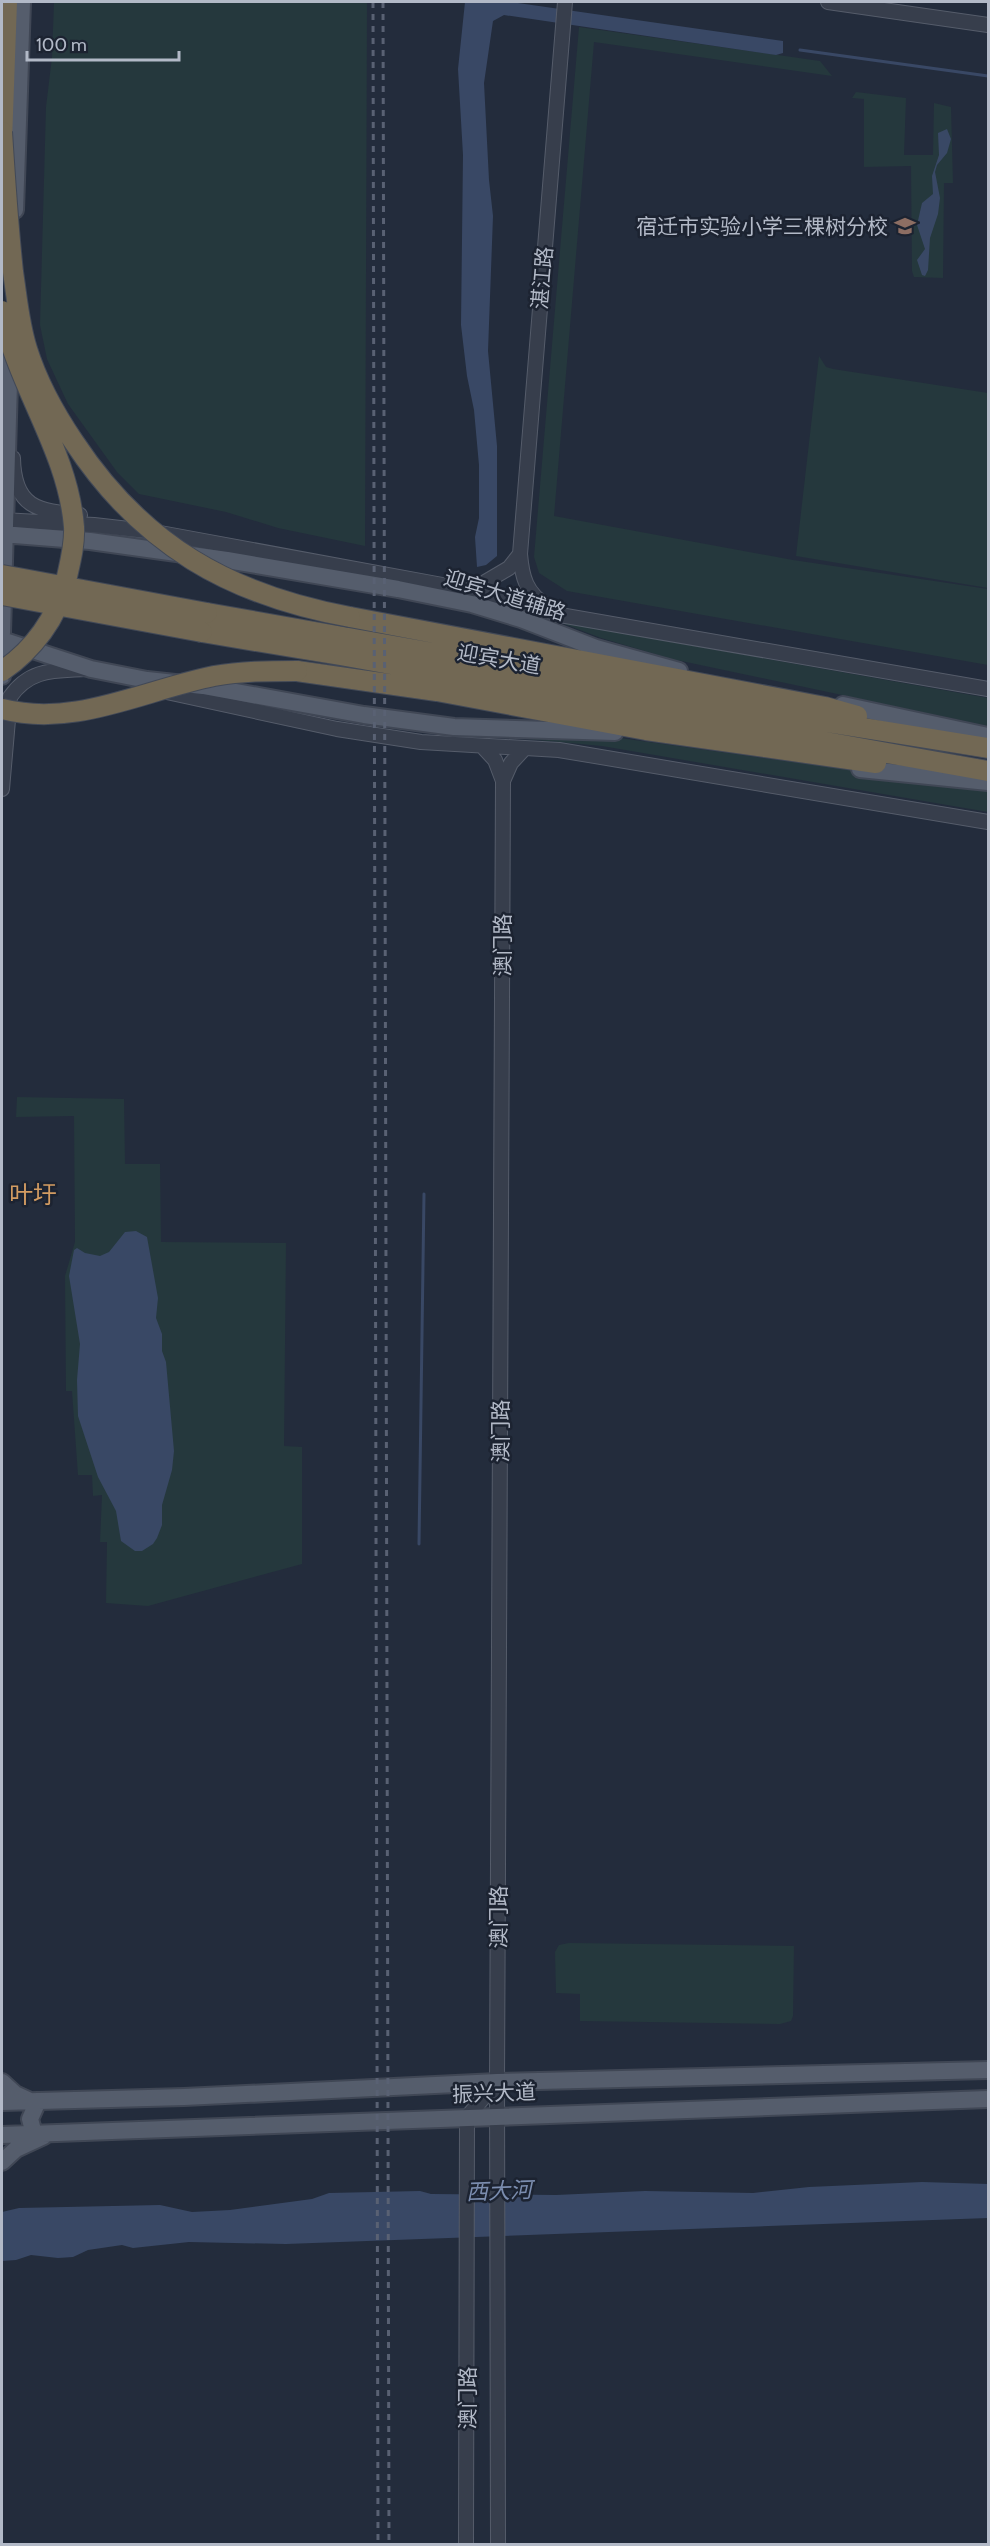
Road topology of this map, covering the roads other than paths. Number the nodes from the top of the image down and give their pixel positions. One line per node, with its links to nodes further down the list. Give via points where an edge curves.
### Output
1 (7, 2): 6 (highway)
2 (22, 2): 8 (main road)
3 (565, 2): 11 (street, 湛江路)
4 (828, 2): 5 (street)
5 (988, 25)
6 (2, 132): 7 (highway, bridge); 25 (highway, bridge, via 18,307 27,348 53,407 82,455 138,521 204,567 286,603 825,707)
7 (2, 141)
8 (6, 319): 9 (main road); 10 (street, via 13,464 22,497 39,510 164,527); 20 (highway, bridge, via 16,362 62,466 74,529 72,557 54,613 41,634)
9 (2, 527): 10 (street, via 94,525); 16 (main road); 24 (main road, 迎宾大道辅路, via 227,560 472,604 596,648 681,672)
10 (235, 546): 13 (street)
11 (520, 554): 13 (street, via 509,568); 15 (street, 湛江路, via 528,590)
12 (2, 575): 25 (highway, 迎宾大道, bridge)
13 (470, 591): 15 (street)
14 (2, 596): 29 (highway, 迎宾大道, bridge)
15 (560, 615): 22 (street)
16 (2, 633)
17 (2, 640): 19 (main road)
18 (2, 650): 21 (main road)
19 (91, 669): 26 (street, via 134,685 337,729 422,742); 32 (main road, via 405,721 517,730 605,731 881,772); 33 (street, via 52,670 33,676 10,697)
20 (2, 671)
21 (2, 676)
22 (988, 689)
23 (2, 709): 30 (highway, bridge, via 21,714 62,715 213,676 250,670 297,671 437,691 646,730)
24 (988, 736)
25 (958, 744): 27 (highway, 迎宾大道)
26 (482, 746): 28 (street); 31 (street, via 495,760)
27 (988, 748)
28 (524, 749): 31 (street, via 511,763); 34 (street, via 559,750)
29 (988, 771)
30 (988, 776)
31 (503, 781): 37 (street, 澳门路)
32 (988, 782)
33 (2, 789)
34 (988, 822)
35 (988, 2070): 37 (main road, 振兴大道)
36 (2, 2082): 39 (main road, via 15,2094)
37 (497, 2082): 39 (main road, 振兴大道); 41 (street, 澳门路); 42 (street)
38 (988, 2099): 41 (main road, 振兴大道)
39 (33, 2101): 40 (main road, 振兴大道); 43 (main road, via 30,2119)
40 (2, 2102)
41 (498, 2116): 42 (main road, 振兴大道); 47 (street, 澳门路)
42 (467, 2117): 43 (main road, 振兴大道); 46 (street, 澳门路)
43 (43, 2133): 44 (main road, 振兴大道); 45 (main road)
44 (2, 2135)
45 (2, 2162)
46 (466, 2544)
47 (498, 2544)

